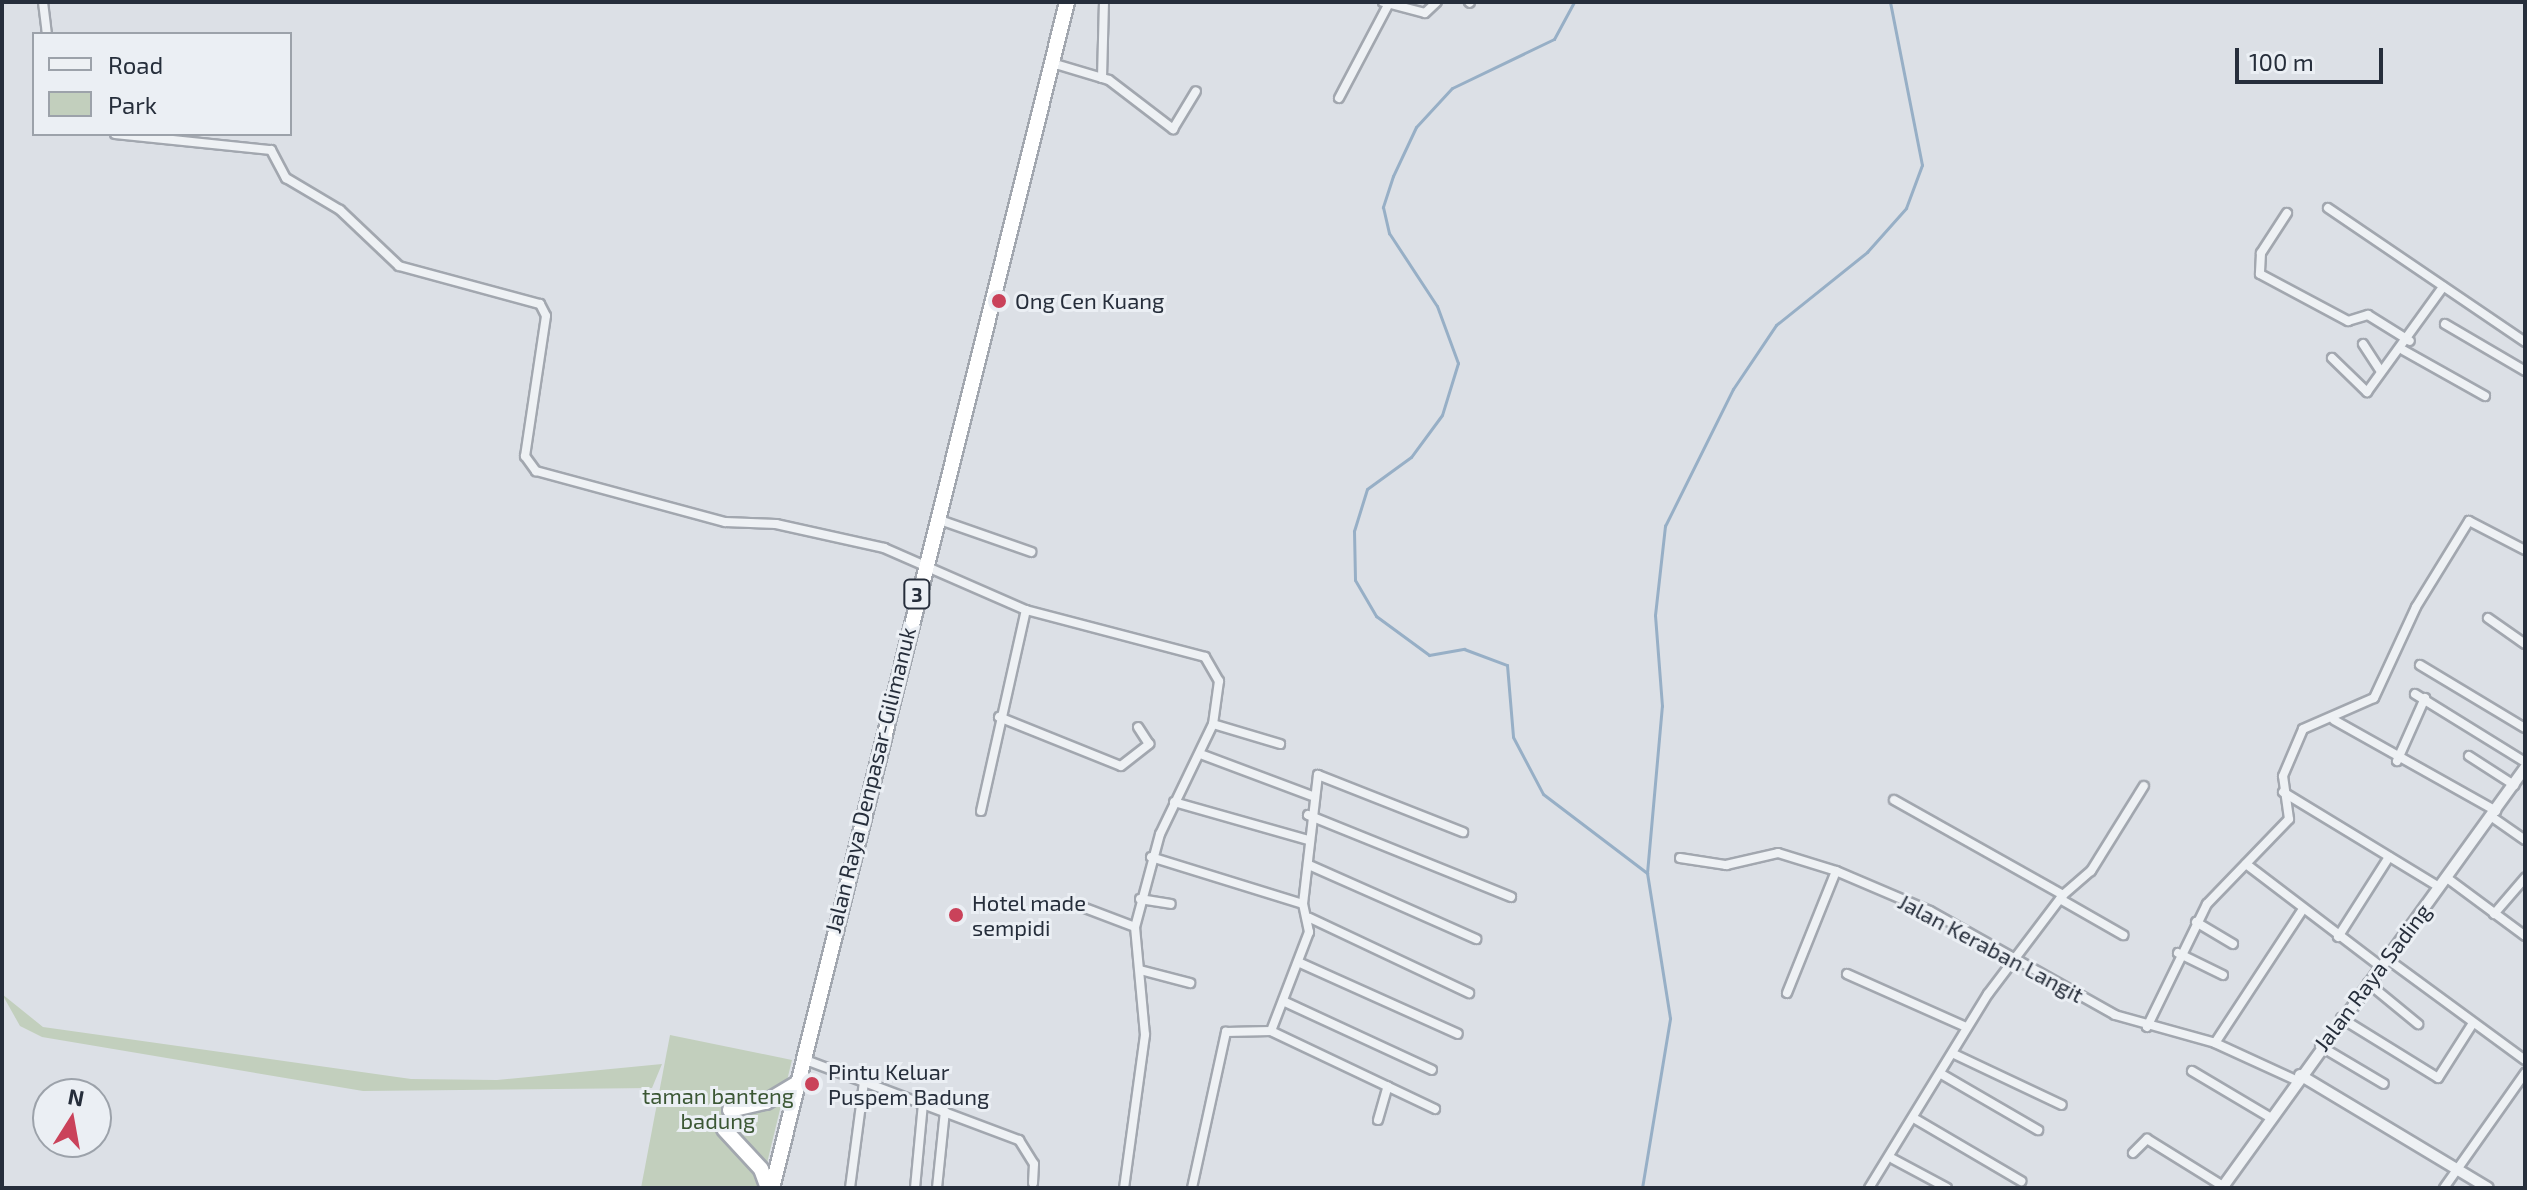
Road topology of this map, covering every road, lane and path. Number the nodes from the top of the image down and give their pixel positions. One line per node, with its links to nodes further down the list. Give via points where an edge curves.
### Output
1 (43, 2): 6 (street)
2 (1067, 2): 7 (highway, Jalan Raya Denpasar-Gilimanuk / 3)
3 (1104, 2): 8 (street)
4 (1437, 2): 5 (street, via 1425,13)
5 (1386, 4): 10 (street)
6 (47, 32)
7 (1052, 63): 8 (street); 24 (highway, Jalan Raya Denpasar-Gilimanuk / 3)
8 (1102, 78): 9 (street, via 1173,129)
9 (1196, 91)
10 (1339, 98)
11 (134, 136): 27 (street, via 271,150 286,178 340,210 399,266 540,304 546,316 525,456 536,471 725,522 829,533)
12 (2328, 208): 14 (street)
13 (2287, 213): 16 (street, via 2261,253 2260,274 2348,321 2368,315)
14 (2443, 287): 16 (street); 17 (street)
15 (2445, 324): 21 (street)
16 (2410, 341): 19 (street)
17 (2525, 342)
18 (2363, 344): 22 (street)
19 (2403, 350): 22 (street); 23 (street)
20 (2332, 358): 22 (street, via 2367,392)
21 (2525, 371)
22 (2381, 372)
23 (2485, 396)
24 (935, 518): 26 (street); 27 (highway, Jalan Raya Denpasar-Gilimanuk / 3)
25 (2525, 550): 35 (street, via 2469,521 2416,607 2374,698)
26 (1031, 552)
27 (924, 564): 28 (street); 103 (highway, Jalan Raya Denpasar-Gilimanuk / 3)
28 (1026, 610): 34 (street); 36 (street, via 1205,657 1219,681)
29 (2488, 618): 30 (street)
30 (2525, 644)
31 (2420, 665): 38 (street)
32 (2415, 694): 33 (street)
33 (2425, 698): 42 (street); 43 (street)
34 (999, 717): 37 (street, via 1121,766 1148,747); 51 (street)
35 (2334, 720): 42 (street); 47 (street, via 2303,729)
36 (1213, 724): 39 (street); 40 (street)
37 (1138, 727)
38 (2525, 728)
39 (1280, 744)
40 (1203, 755): 48 (street); 50 (street)
41 (2469, 756): 45 (street)
42 (2397, 761): 52 (street)
43 (2525, 762)
44 (2525, 768): 45 (street, Jalan Raya Sading)
45 (2514, 785): 52 (street, Jalan Raya Sading)
46 (2144, 786): 66 (street, via 2091,871)
47 (2283, 792): 58 (street); 60 (street, via 2289,819)
48 (1312, 796): 53 (street); 54 (street, via 1318,775 1326,773)
49 (1894, 800): 66 (street)
50 (1174, 802): 55 (street); 57 (street)
51 (981, 811)
52 (2494, 814): 56 (street); 64 (street, Jalan Raya Sading)
53 (1308, 815): 55 (street); 65 (street)
54 (1463, 832)
55 (1308, 840): 61 (street)
56 (2525, 840)
57 (1151, 857): 67 (street); 69 (street)
58 (2389, 857): 64 (street); 78 (street)
59 (1680, 858): 62 (street, Jalan Keraban Langit, via 1726,865 1778,853)
60 (2246, 864): 71 (street); 74 (street)
61 (1309, 865): 69 (street); 79 (street)
62 (1836, 871): 82 (street, Jalan Keraban Langit); 91 (street)
63 (2525, 878): 72 (street)
64 (2443, 883): 72 (street); 84 (street, Jalan Raya Sading)
65 (1511, 897)
66 (2062, 897): 76 (street); 82 (street)
67 (1140, 899): 68 (street); 75 (street)
68 (1171, 904)
69 (1303, 904): 73 (street)
70 (1077, 905): 75 (street)
71 (2301, 912): 78 (street); 100 (street)
72 (2494, 914): 77 (street)
73 (1310, 918): 83 (street); 90 (street)
74 (2196, 922): 80 (street); 81 (street)
75 (1135, 927): 85 (street)
76 (2123, 935)
77 (2525, 936)
78 (2338, 937): 84 (street)
79 (1476, 939)
80 (2233, 944)
81 (2178, 953): 87 (street); 96 (street)
82 (2014, 957): 96 (street, Jalan Keraban Langit); 97 (street)
83 (1298, 962): 92 (street); 99 (street)
84 (2383, 962): 89 (street, Jalan Raya Sading); 94 (street)
85 (1140, 970): 88 (street); 134 (street, via 1145,1035)
86 (1847, 974): 97 (street)
87 (2223, 975)
88 (1190, 983)
89 (2368, 983): 93 (street, Jalan Raya Sading); 95 (street)
90 (1469, 993)
91 (1787, 993)
92 (1283, 1001): 98 (street); 105 (street)
93 (2341, 1018): 94 (street, via 2438,1078); 101 (street, Jalan Raya Sading)
94 (2473, 1023): 104 (street)
95 (2418, 1024)
96 (2145, 1026): 100 (street, Jalan Keraban Langit)
97 (1966, 1027): 102 (street)
98 (1267, 1034): 113 (street); 135 (street, via 1226,1032)
99 (1458, 1034)
100 (2215, 1043): 109 (street, Jalan Keraban Langit)
101 (2319, 1046): 109 (street, Jalan Raya Sading); 112 (street)
102 (1954, 1054): 108 (street); 115 (street)
103 (802, 1059): 110 (street); 111 (highway, Jalan Raya Denpasar-Gilimanuk / 3)
104 (2525, 1060)
105 (1432, 1070)
106 (2192, 1071): 119 (street)
107 (2525, 1073): 126 (street)
108 (1943, 1075): 121 (street); 123 (street)
109 (2298, 1078): 119 (street, Jalan Raya Sading); 126 (street)
110 (864, 1081): 114 (street); 131 (street)
111 (796, 1084): 117 (highway, via 766,1102); 130 (highway, Jalan Raya Denpasar-Gilimanuk / 3)
112 (2384, 1084)
113 (1388, 1086): 116 (street); 120 (street)
114 (923, 1103): 118 (street); 132 (street)
115 (2062, 1105)
116 (1435, 1109)
117 (730, 1110)
118 (945, 1111): 128 (street, via 1019,1140 1034,1164); 133 (street)
119 (2271, 1118): 129 (street, Jalan Raya Sading)
120 (1378, 1120)
121 (1917, 1120): 125 (street); 127 (street)
122 (724, 1129): 130 (highway, via 761,1169)
123 (2038, 1130)
124 (2133, 1153): 129 (street, via 2147,1139)
125 (1893, 1159): 136 (street); 137 (street)
126 (2456, 1170): 138 (street); 139 (street)
127 (2021, 1181)
128 (1033, 1183)
129 (2224, 1187)
130 (770, 1188)
131 (850, 1188)
132 (915, 1188)
133 (937, 1188)
134 (1124, 1188)
135 (1192, 1188)
136 (1869, 1188)
137 (1947, 1188)
138 (2444, 1188)
139 (2488, 1188)

